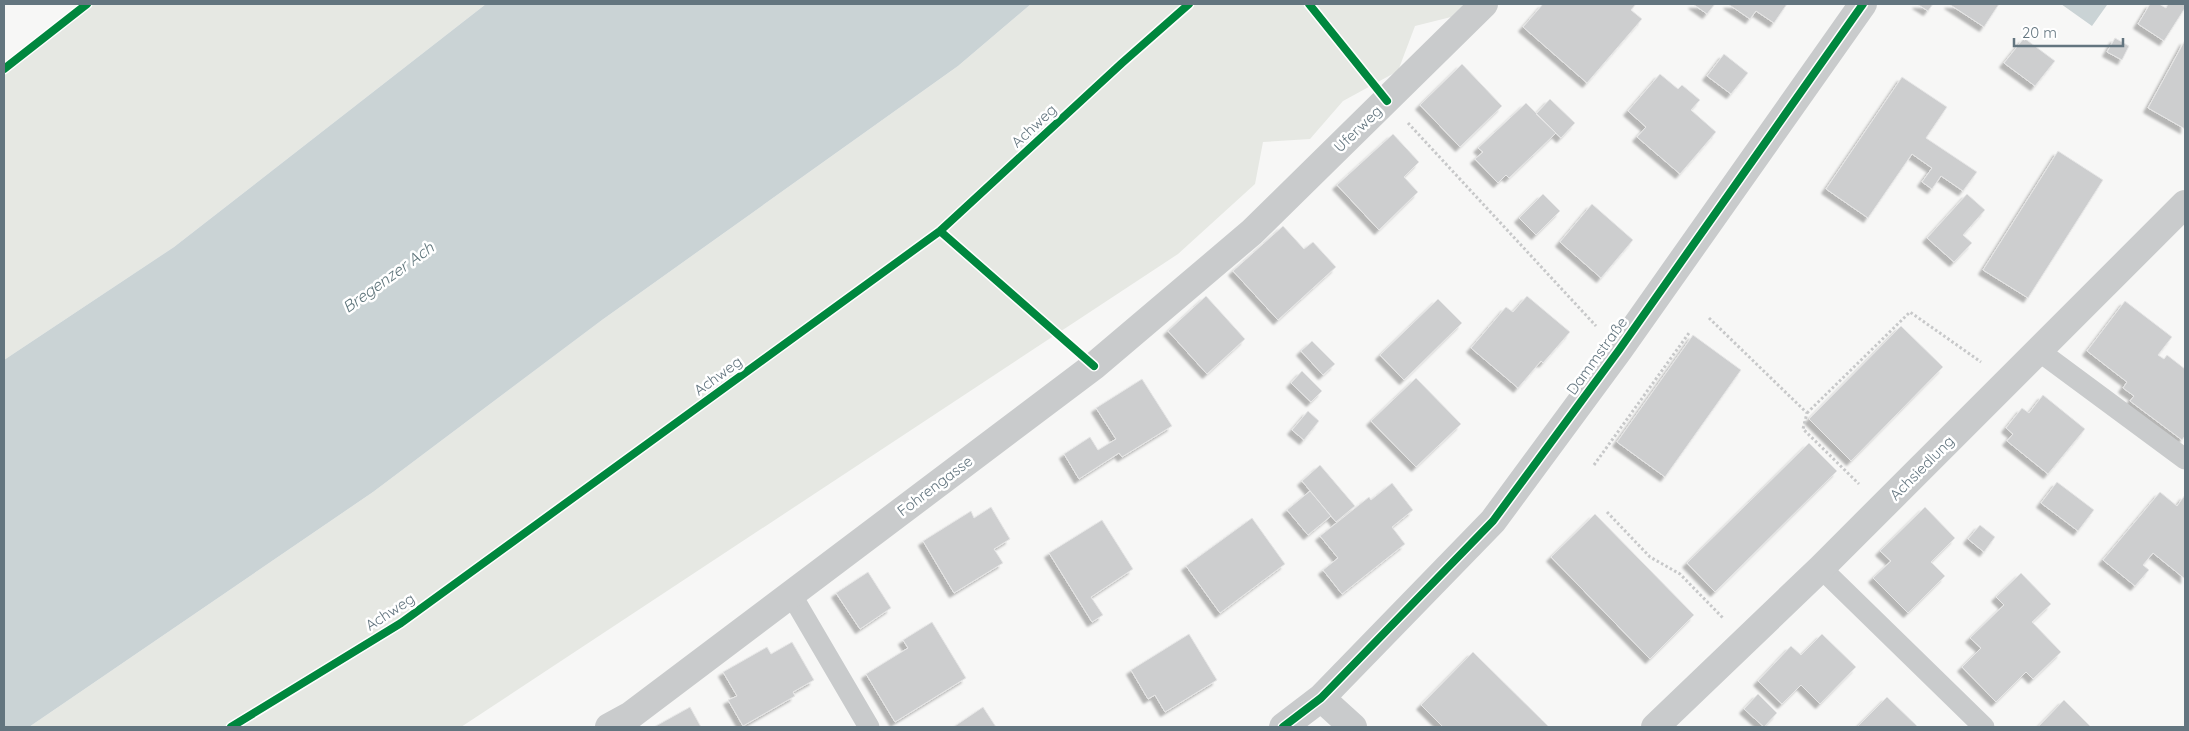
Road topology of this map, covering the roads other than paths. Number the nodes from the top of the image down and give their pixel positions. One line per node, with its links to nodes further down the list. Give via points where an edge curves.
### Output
1 (1484, 4): 4 (street, Uferweg)
2 (1863, 4): 9 (street, Dammstraße, via 1619,350 1493,521)
3 (2185, 204): 5 (street, Achsiedlung)
4 (1252, 232): 8 (street, Fohrengasse, via 1094,366)
5 (2039, 351): 6 (lane); 7 (street, Achsiedlung)
6 (2185, 459)
7 (1821, 568): 14 (street, Achsiedlung); 15 (lane)
8 (791, 594): 10 (street, Fohrengasse, via 631,715); 11 (lane)
9 (1321, 698): 12 (street, Dammstraße); 13 (street)
10 (609, 727)
11 (869, 727)
12 (1283, 727)
13 (1352, 727)
14 (1655, 727)
15 (1984, 727)

